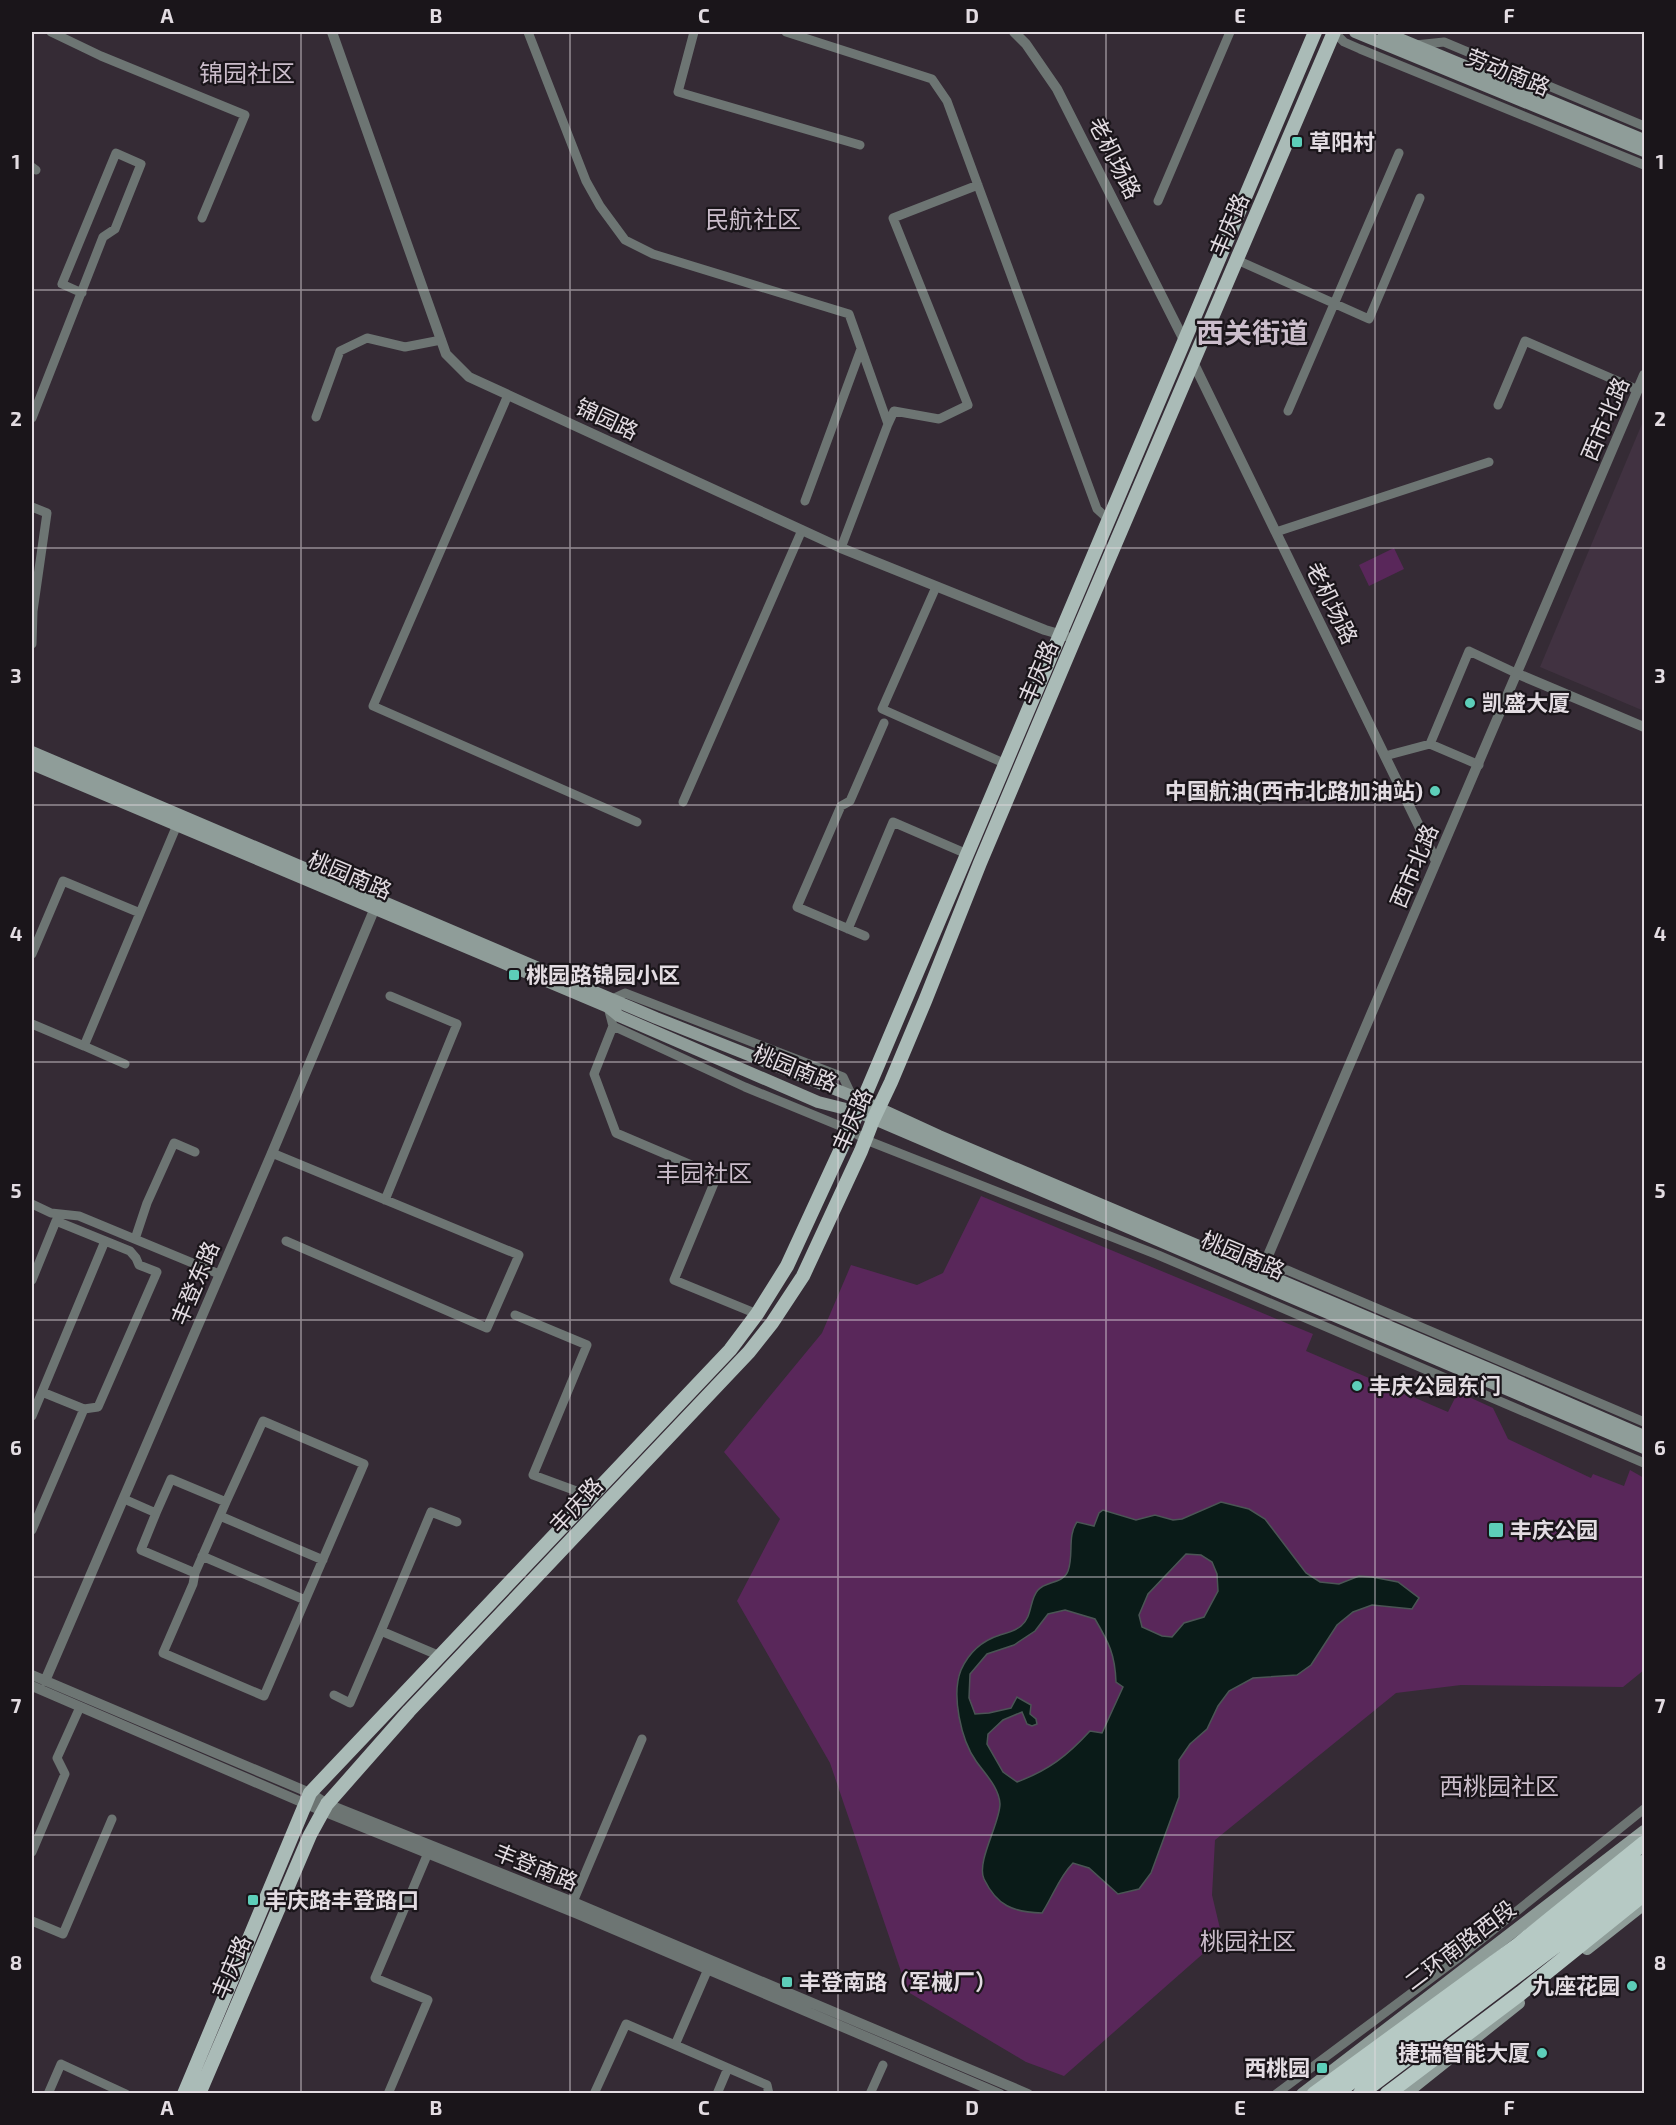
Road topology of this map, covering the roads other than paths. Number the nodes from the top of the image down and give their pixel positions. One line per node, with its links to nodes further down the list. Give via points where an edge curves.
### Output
1 (51, 32): 22 (street, via 245,115)
2 (332, 32): 26 (street, 锦园路)
3 (528, 32): 28 (street, via 585,181 625,240 653,254 849,314)
4 (694, 32): 15 (street, via 678,92)
5 (786, 32): 19 (street, via 932,79 947,101)
6 (1014, 32): 27 (street, 老机场路, via 1057,89)
7 (1230, 32): 21 (street)
8 (1314, 32): 27 (main road, 丰庆路)
9 (1334, 32): 18 (street, via 1360,49); 23 (main road, 丰庆路)
10 (1355, 32): 16 (main road, 劳动南路)
11 (1383, 32): 12 (main road, 劳动南路)
12 (1415, 45): 13 (street, via 1444,42); 14 (main road, 劳动南路)
13 (1644, 126)
14 (1644, 141)
15 (860, 145)
16 (1644, 152)
17 (1399, 153): 25 (street)
18 (1644, 165)
19 (978, 185): 37 (street, via 893,218 968,405 939,419 894,411); 41 (street, via 1097,509)
20 (1420, 198): 25 (street, via 1369,319)
21 (1158, 201)
22 (202, 218)
23 (1237, 260): 25 (street); 29 (main road, 丰庆路)
24 (82, 293): 24 (street, via 62,284 116,153 141,164 115,229 104,237); 36 (street)
25 (1334, 303): 34 (street)
26 (441, 340): 32 (street, 锦园路, via 446,354 469,377); 35 (street, via 405,347 367,338 340,351)
27 (1185, 342): 41 (main road, 丰庆路)
28 (861, 349): 37 (street); 39 (street)
29 (1193, 362): 43 (street, 老机场路); 47 (main road, 丰庆路)
30 (1644, 375): 31 (street, 西市北路)
31 (1638, 390): 33 (street, via 1525,341); 49 (street, 西市北路)
32 (508, 395): 42 (street, 锦园路); 59 (street, via 373,706)
33 (1498, 405)
34 (1288, 411)
35 (315, 417)
36 (32, 418)
37 (888, 424): 44 (street)
38 (1489, 462): 43 (street)
39 (805, 501)
40 (32, 507): 48 (street, via 46,513)
41 (1108, 519): 46 (main road, 丰庆路)
42 (802, 530): 44 (street, 锦园路); 58 (street)
43 (1276, 532): 54 (street, 老机场路)
44 (841, 548): 45 (street, 锦园路)
45 (936, 586): 46 (street, 锦园路); 56 (street, via 882,709)
46 (1060, 636): 47 (street, 锦园路); 56 (main road, 丰庆路)
47 (1075, 638): 75 (main road, 丰庆路)
48 (32, 644)
49 (1518, 674): 51 (street); 52 (street, via 1469,651); 57 (street, 西市北路)
50 (884, 723): 65 (street, via 850,801 841,806 797,908)
51 (1644, 727)
52 (1430, 744): 54 (street); 57 (street)
53 (32, 752): 63 (main road, 桃园南路)
54 (1385, 756): 62 (street, 老机场路)
55 (32, 764): 60 (main road, 桃园南路)
56 (1006, 764): 61 (main road, 丰庆路)
57 (1479, 765): 62 (street, 西市北路)
58 (683, 802)
59 (637, 822)
60 (177, 825): 63 (main road, 桃园南路); 64 (street)
61 (967, 854): 65 (street, via 893,822); 74 (main road, 丰庆路)
62 (1436, 861): 85 (street, 西市北路)
63 (377, 904): 69 (main road, 桃园南路); 79 (street, 丰登东路)
64 (140, 913): 67 (street, via 63,881); 72 (street)
65 (848, 929): 66 (street)
66 (865, 936)
67 (32, 954)
68 (390, 996): 80 (street, via 457,1024)
69 (610, 1003): 71 (street); 74 (main road, 桃园南路); 74 (main road, 桃园南路, via 619,1016 818,1102)
70 (32, 1024): 72 (street)
71 (614, 1026): 76 (street); 88 (street, via 594,1074 616,1133 717,1176 674,1280)
72 (84, 1046): 73 (street)
73 (125, 1064)
74 (857, 1103): 75 (main road, 桃园南路); 76 (main road, 丰庆路)
75 (876, 1114): 77 (main road, 丰庆路); 85 (main road, 桃园南路, via 950,1140); 95 (main road, 桃园南路)
76 (850, 1130): 77 (street); 88 (main road, 丰庆路, via 787,1266)
77 (866, 1140): 96 (street, via 1158,1255); 117 (main road, 丰庆路, via 803,1276 749,1352 409,1711)
78 (195, 1152): 82 (street, via 174,1143)
79 (272, 1153): 80 (street); 86 (street, 丰登东路)
80 (385, 1200): 84 (street, via 519,1255 488,1328)
81 (32, 1204): 82 (street, via 51,1212 79,1216)
82 (135, 1239): 86 (street)
83 (105, 1241): 87 (street, via 56,1221); 90 (street); 91 (street, via 130,1251 139,1265 157,1272 98,1407)
84 (286, 1241)
85 (1261, 1272): 93 (street, via 1287,1270); 94 (main road, 桃园南路)
86 (219, 1274): 98 (street, 丰登东路)
87 (32, 1280)
88 (757, 1314): 97 (main road, 丰庆路, via 730,1350)
89 (515, 1315): 97 (street, via 587,1345 533,1475)
90 (42, 1392): 91 (street); 92 (street)
91 (84, 1409): 103 (street)
92 (32, 1413)
93 (1644, 1422)
94 (1644, 1436)
95 (1644, 1448)
96 (1644, 1463)
97 (590, 1496): 109 (main road, 丰庆路)
98 (124, 1499): 100 (street); 111 (street, 丰登东路)
99 (226, 1502): 100 (street, via 171,1479); 101 (street); 105 (street, via 263,1421 364,1464)
100 (156, 1513): 106 (street, via 141,1550)
101 (220, 1516): 104 (street); 105 (street)
102 (457, 1522): 108 (street, via 431,1512)
103 (32, 1530)
104 (202, 1556): 106 (street); 107 (street)
105 (323, 1560): 107 (street)
106 (195, 1573): 107 (street, via 163,1653 264,1696)
107 (305, 1600)
108 (381, 1631): 109 (street); 113 (street, via 350,1702)
109 (440, 1656): 116 (main road, 丰庆路)
110 (32, 1675): 111 (street, 丰登南路)
111 (45, 1681): 116 (street, 丰登南路)
112 (32, 1686): 114 (street, 丰登南路)
113 (334, 1695)
114 (80, 1707): 116 (street, 丰登南路); 122 (street, via 57,1758 65,1774)
115 (642, 1739): 127 (street)
116 (308, 1799): 117 (street, 丰登南路); 136 (main road, 丰庆路)
117 (325, 1808): 123 (street, 丰登南路); 127 (street, 丰登南路); 137 (main road, 丰庆路)
118 (1644, 1809): 145 (street, via 1456,1959)
119 (112, 1819): 129 (street, via 63,1935)
120 (1644, 1831): 146 (main road, 二环南路西段)
121 (1644, 1843): 147 (highway, via 1518,1945)
122 (32, 1851)
123 (428, 1853): 130 (street, 丰登南路); 138 (street, via 375,1978 428,2001)
124 (1644, 1862): 148 (highway, 二环南路西段)
125 (1644, 1879): 149 (highway)
126 (1644, 1894): 150 (highway)
127 (573, 1902): 144 (street, 丰登南路)
128 (1644, 1904): 151 (main road)
129 (32, 1921)
130 (708, 1969): 131 (street); 143 (street, 丰登南路)
131 (675, 2045): 133 (street); 139 (street, via 626,2024)
132 (883, 2065): 142 (street)
133 (728, 2068): 140 (street); 141 (street, via 767,2085)
134 (48, 2094): 135 (street, via 61,2064)
135 (126, 2094)
136 (184, 2094)
137 (199, 2094)
138 (388, 2094)
139 (594, 2094)
140 (717, 2094)
141 (769, 2094)
142 (870, 2094)
143 (1000, 2094)
144 (1028, 2094)
145 (1276, 2094)
146 (1302, 2094)
147 (1314, 2094)
148 (1335, 2094)
149 (1360, 2094)
150 (1387, 2094)
151 (1405, 2094)

